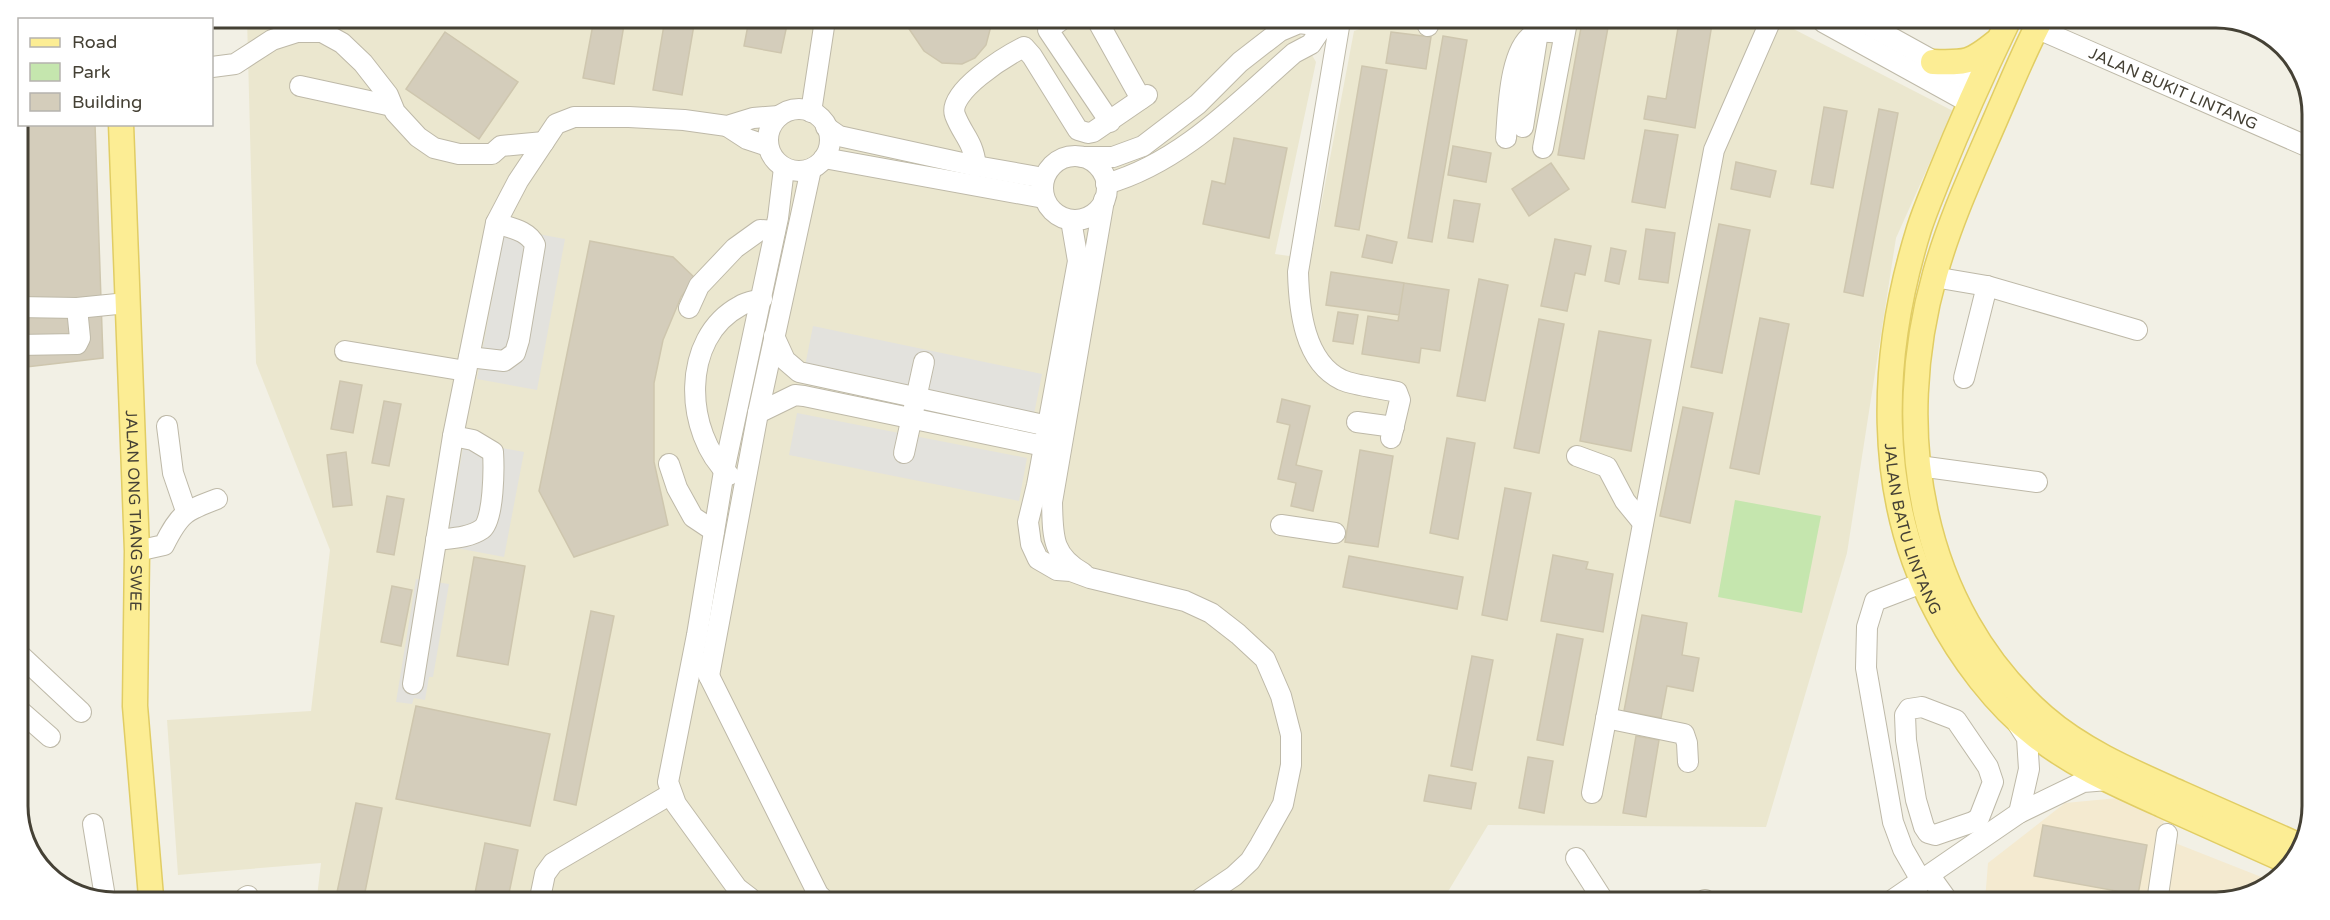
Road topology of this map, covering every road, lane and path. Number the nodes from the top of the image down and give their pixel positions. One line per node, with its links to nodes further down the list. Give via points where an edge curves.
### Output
1 (823, 28): 18 (street)
2 (1050, 28): 17 (street)
3 (1056, 28): 27 (street)
4 (1102, 28): 27 (street, via 1144,97)
5 (1286, 28): 37 (street, via 1240,62 1198,104 1143,146 1113,157)
6 (1328, 28): 43 (street, via 1180,150)
7 (1332, 28): 64 (street, via 1298,272 1298,296 1302,325 1324,367 1343,380 1397,392 1400,400 1392,433)
8 (1560, 28): 16 (street)
9 (1565, 28): 36 (street)
10 (1767, 28): 78 (street, via 1714,150)
11 (1836, 28): 23 (street)
12 (1874, 28): 20 (street)
13 (2036, 28): 19 (main road, JALAN BATU LINTANG)
14 (2042, 28): 34 (street, JALAN BUKIT LINTANG)
15 (2003, 31): 20 (main road, via 1980,55 1963,63); 23 (main road, JALAN BATU LINTANG)
16 (1538, 32): 31 (street); 32 (street, via 1521,46)
17 (1024, 47): 27 (street, via 1078,130 1093,132); 39 (street, via 960,93 954,104 954,114 975,149)
18 (819, 51): 25 (street); 26 (street, via 804,88)
19 (2025, 54): 23 (main road, via 1997,91); 41 (main road, JALAN BATU LINTANG)
20 (1933, 62): 23 (street)
21 (213, 67): 24 (street, via 235,64 272,40 297,32 322,32 342,43 363,63)
22 (300, 86): 24 (street)
23 (1977, 96): 41 (main road); 85 (main road, JALAN BATU LINTANG, via 1920,227 1895,333 1889,439 1896,502)
24 (392, 106): 33 (street, via 418,137 442,150 492,154 501,146)
25 (812, 112): 26 (street); 30 (street)
26 (784, 113): 29 (street); 35 (street, via 772,125)
27 (1110, 122)
28 (121, 126): 50 (main road, JALAN ONG TIANG SWEE)
29 (727, 126): 33 (street, via 673,119 574,117 556,124); 35 (street)
30 (826, 127): 38 (street, via 830,143); 39 (street, via 839,136)
31 (1523, 127)
32 (1506, 138)
33 (544, 142): 45 (street)
34 (2301, 142)
35 (768, 146): 40 (street)
36 (1543, 148)
37 (1082, 157): 42 (street, via 1059,160 1050,168); 43 (street, via 1098,167)
38 (817, 163): 40 (street, via 802,171); 42 (street); 55 (street)
39 (976, 166): 42 (street)
40 (784, 168): 46 (street)
41 (1967, 184): 47 (main road, JALAN BATU LINTANG)
42 (1044, 188): 44 (street, via 1054,213)
43 (1105, 192): 44 (street, via 1094,214); 84 (street, via 1052,502 1053,539 1057,548 1073,568)
44 (1071, 220): 66 (street, via 1078,261)
45 (496, 223): 59 (street); 59 (street, via 531,237 535,245 519,340 515,353 504,361)
46 (775, 231): 49 (street); 53 (street, via 760,230 735,248 699,286)
47 (1934, 277): 48 (street); 72 (main road, JALAN BATU LINTANG, via 1919,354)
48 (1986, 286): 54 (street); 60 (street)
49 (762, 299): 73 (street); 73 (street, via 740,305 719,323 704,345 697,370 699,424)
50 (127, 303): 52 (street); 83 (main road, JALAN ONG TIANG SWEE)
51 (28, 307): 52 (street)
52 (77, 308): 56 (street, via 77,344)
53 (689, 308)
54 (2137, 330)
55 (774, 336): 61 (street, via 785,360 799,372); 62 (street)
56 (28, 345)
57 (345, 351): 59 (street)
58 (924, 362): 61 (street)
59 (468, 364): 67 (street)
60 (1964, 378)
61 (917, 398): 63 (street); 66 (street)
62 (758, 413): 63 (street, via 795,395); 74 (street)
63 (912, 418): 68 (street); 69 (street)
64 (1357, 422)
65 (167, 426): 77 (street, via 173,473)
66 (1048, 426): 68 (street)
67 (453, 436): 82 (street); 82 (street, via 473,440 493,452 494,482 486,526 466,536)
68 (1044, 446): 84 (street, via 1028,522 1031,544 1045,564)
69 (904, 453)
70 (1577, 456): 78 (street, via 1606,467)
71 (669, 464): 80 (street, via 693,517)
72 (1919, 466): 75 (street); 104 (main road, JALAN BATU LINTANG, via 1930,536 1945,580 1986,654 2009,683 2072,737 2126,769)
73 (724, 471): 74 (street, via 733,478); 80 (street)
74 (746, 480): 88 (street)
75 (2037, 482)
76 (217, 499): 77 (street)
77 (186, 511): 83 (street, via 164,545)
78 (1643, 523): 92 (street)
79 (1281, 525): 81 (street)
80 (714, 531): 86 (street)
81 (1335, 533)
82 (436, 540): 89 (street)
83 (137, 551): 109 (main road, JALAN ONG TIANG SWEE, via 136,728)
84 (1090, 578): 113 (street, via 1185,600 1211,613 1265,659 1281,696 1291,735 1291,765 1283,804 1250,861)
85 (1922, 583): 91 (main road, JALAN BATU LINTANG, via 1969,666); 107 (street, via 1875,601 1867,627 1866,668 1893,822 1903,849)
86 (697, 635): 88 (street); 100 (street, via 668,782)
87 (29, 663): 90 (street)
88 (709, 676): 112 (street)
89 (413, 684)
90 (81, 712)
91 (2011, 713): 96 (main road, JALAN BATU LINTANG, via 2035,736); 98 (street, via 2027,738 2029,770)
92 (1606, 718): 95 (street, via 1684,734); 99 (street)
93 (29, 719): 94 (street)
94 (50, 737)
95 (1688, 762)
96 (2108, 780): 101 (street, via 2083,782); 106 (main road, JALAN BATU LINTANG)
97 (1993, 782): 97 (street, via 1988,766 1956,720 1922,707 1909,709 1905,715 1906,740 1916,800 1928,833 1942,834 1979,818); 98 (street)
98 (2025, 792): 101 (street)
99 (1592, 793)
100 (671, 794): 110 (street, via 553,863 545,874); 111 (street)
101 (2019, 813): 107 (street)
102 (93, 824): 108 (street)
103 (2167, 834): 117 (street)
104 (2292, 843)
105 (1576, 858): 114 (street)
106 (2283, 859)
107 (1926, 879): 115 (street); 116 (street)
108 (104, 891)
109 (151, 892)
110 (541, 892)
111 (742, 892)
112 (812, 892)
113 (1211, 892)
114 (1598, 892)
115 (1905, 892)
116 (1939, 892)
117 (2158, 892)

